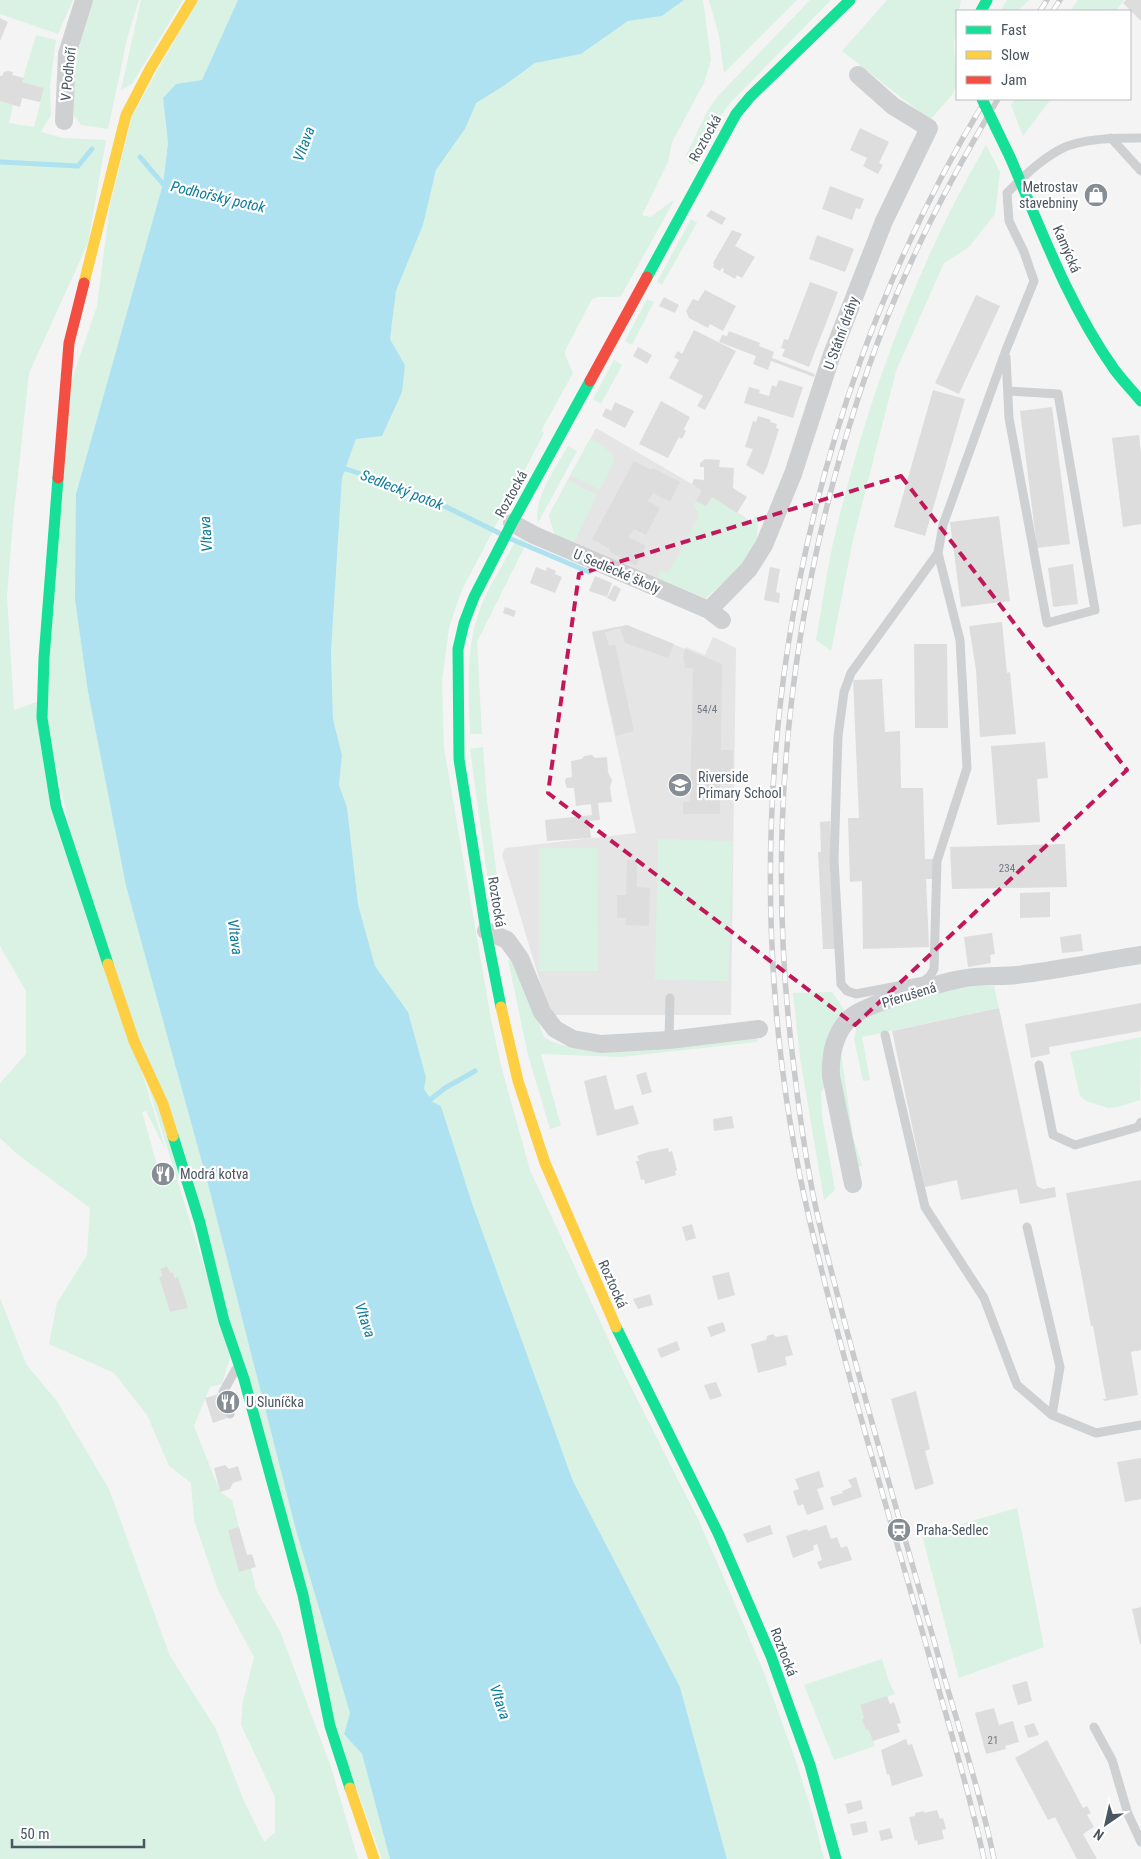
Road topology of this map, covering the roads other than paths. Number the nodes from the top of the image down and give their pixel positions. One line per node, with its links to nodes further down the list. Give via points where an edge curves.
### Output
1 (84, 0): 6 (street, V Podhoří, via 67,54)
2 (192, 0): 27 (main road, via 126,115 69,343 42,718 56,806 134,1041 162,1104 200,1223)
3 (850, 0): 14 (main road, Roztocká, via 736,114)
4 (858, 75): 16 (street, U Státní dráhy, via 893,106 929,128 884,222 831,357 793,474 764,545)
5 (982, 100): 10 (main road, Kamýcká, bridge)
6 (64, 121)
7 (1111, 138): 8 (lane); 9 (lane); 10 (lane, via 1062,148)
8 (1141, 138)
9 (1141, 171)
10 (1020, 180): 11 (lane, via 1007,193 1008,221 1034,281); 13 (main road, Kamýcká, via 1086,325 1115,370)
11 (1006, 350): 12 (lane); 15 (lane, via 943,525)
12 (1008, 391): 12 (lane, via 1058,394 1095,610 1047,623 1009,418)
13 (1141, 401)
14 (512, 523): 16 (street, U Sedlecké školy); 17 (main road, Roztocká, via 474,597 458,648 459,759)
15 (938, 554): 15 (lane, via 960,640 967,768 937,861 934,969 924,981 856,994 841,984 834,860 838,736 844,692 851,673)
16 (716, 615)
17 (486, 932): 22 (street, via 507,940 520,958 542,1012 555,1029 573,1039 601,1044); 34 (main road, Roztocká, via 518,1082 545,1163 623,1343 718,1534 771,1656 810,1764)
18 (1141, 955): 25 (street, Přerušená, via 1023,975 974,977 924,989 860,1011 852,1017 832,1047 830,1061)
19 (670, 998): 22 (lane)
20 (759, 1029): 22 (street)
21 (885, 1035): 29 (lane, via 925,1207 984,1298 1017,1386)
22 (670, 1040)
23 (1039, 1064): 24 (lane, via 1053,1135 1075,1145 1138,1127)
24 (1141, 1122)
25 (853, 1184)
26 (1027, 1227): 29 (lane, via 1060,1367)
27 (238, 1364): 28 (lane, via 223,1392); 33 (main road, via 303,1595 330,1726)
28 (230, 1414)
29 (1052, 1415): 30 (lane, via 1096,1433)
30 (1141, 1425)
31 (1094, 1728): 32 (lane, via 1112,1760 1128,1814)
32 (1141, 1842)
33 (374, 1859)
34 (836, 1859)

